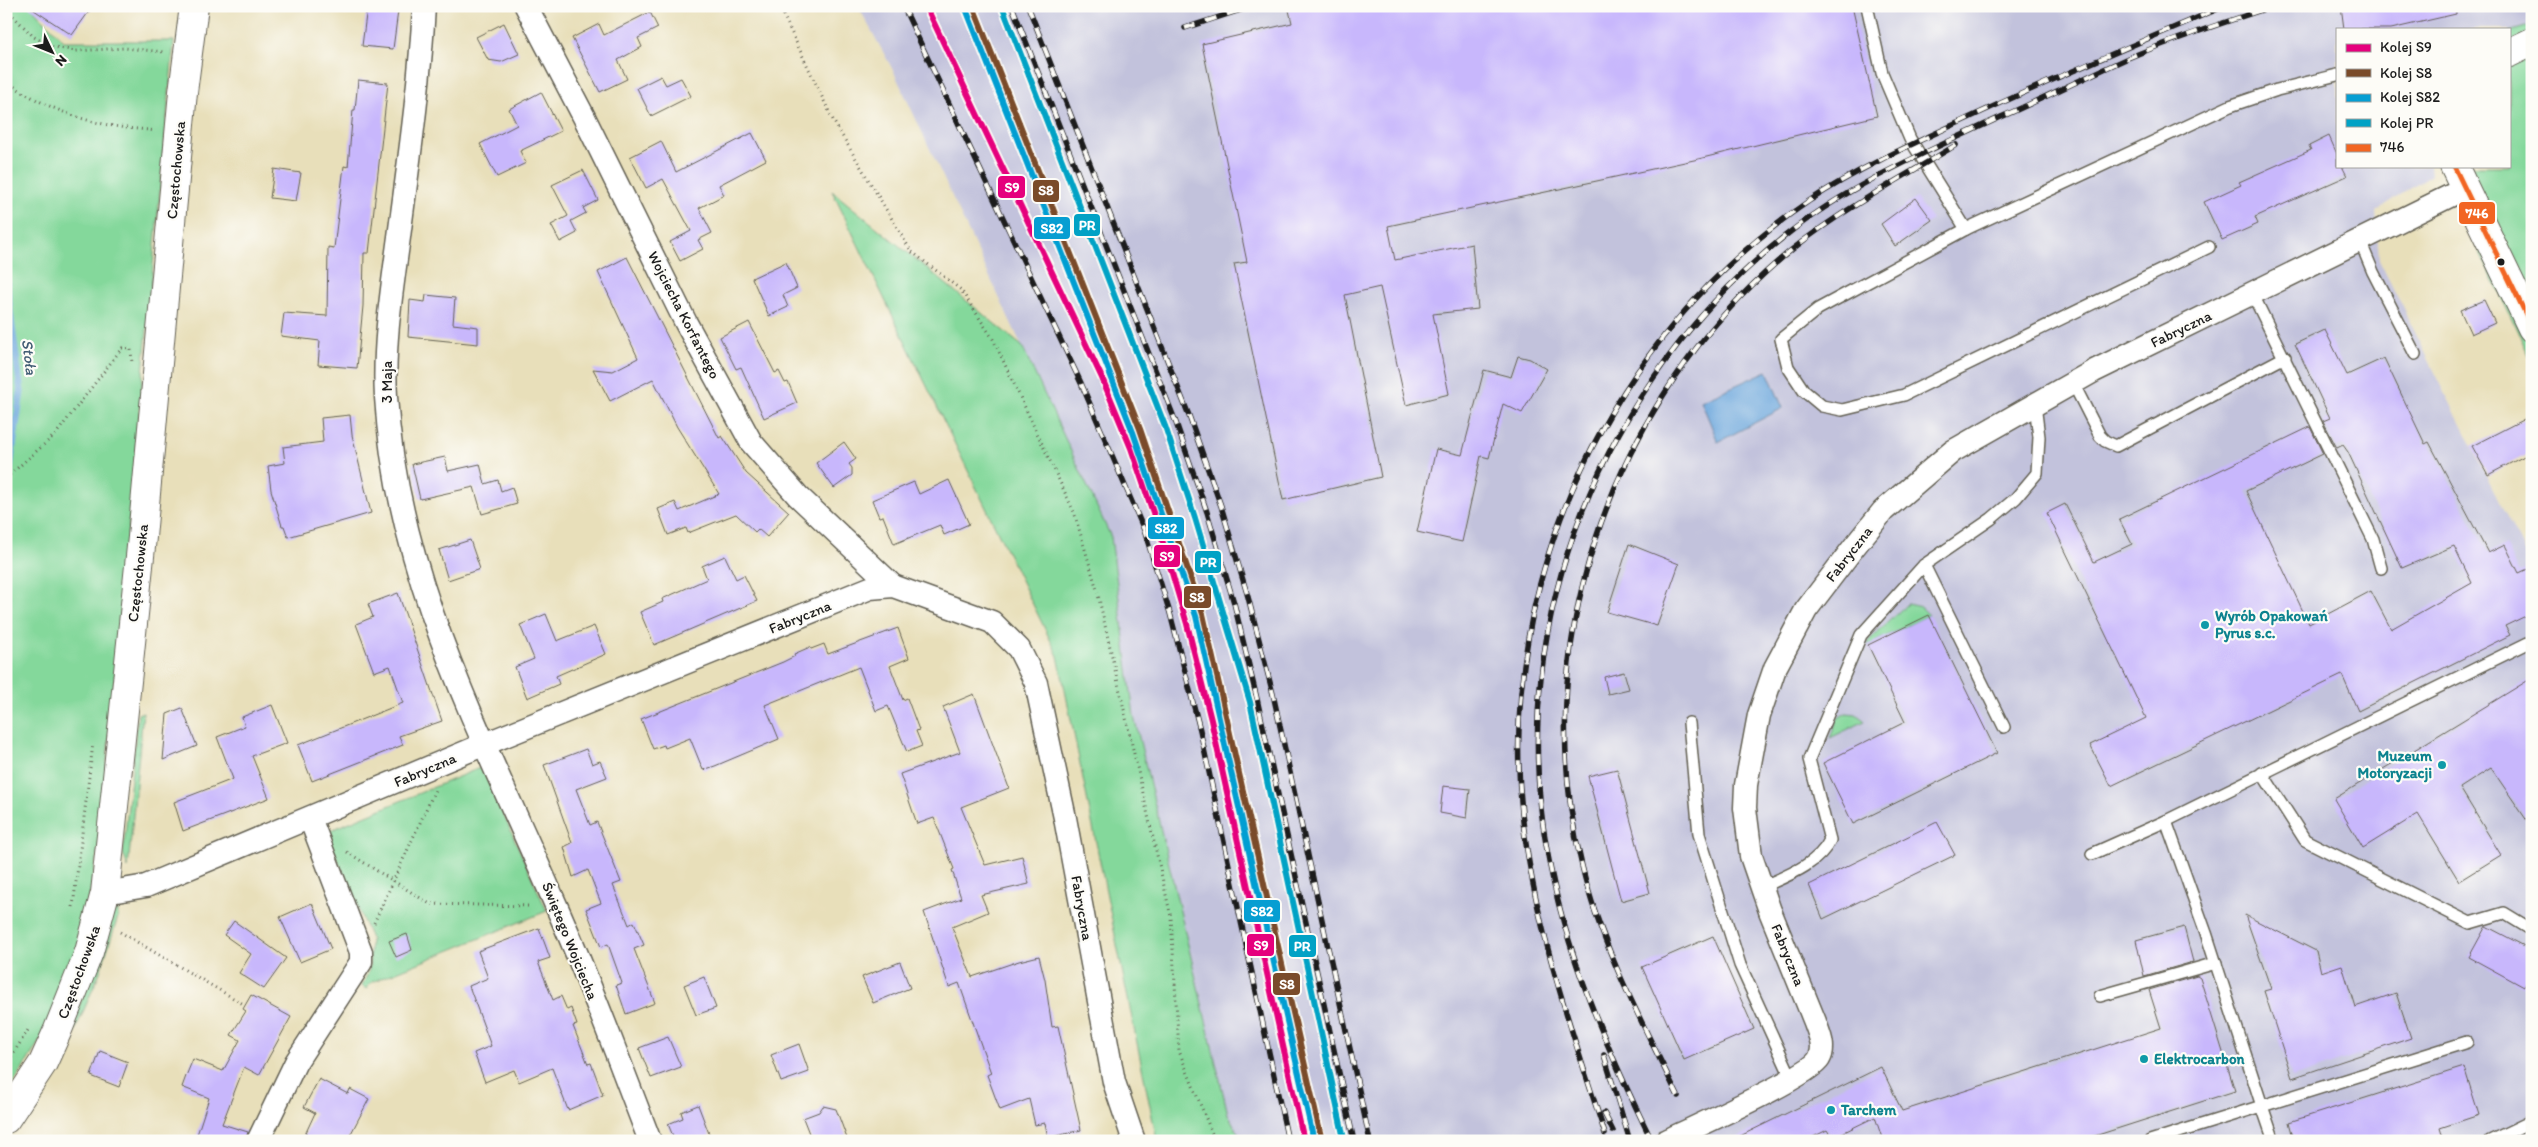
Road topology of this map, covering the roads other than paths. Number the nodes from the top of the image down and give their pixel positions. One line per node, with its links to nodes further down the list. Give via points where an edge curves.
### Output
1 (194, 6): 30 (street, Częstochowska)
2 (424, 6): 24 (street, 3 Maja, via 420,76 388,339 386,393 390,450 402,517 419,580)
3 (526, 6): 20 (street, Wojciecha Korfantego, via 686,323 751,442 798,496)
4 (1867, 6): 9 (lane, via 1882,73 1910,139)
5 (2532, 42): 6 (street)
6 (2510, 53)
7 (2336, 75): 9 (lane, via 2230,106)
8 (2459, 178): 10 (street, Fabryczna); 13 (street)
9 (1966, 229): 11 (lane, via 1818,309 1781,340 1788,367 1804,391 1822,406 1842,410 1904,395)
10 (2360, 240): 12 (street, Fabryczna); 14 (lane)
11 (2209, 247)
12 (2252, 293): 15 (lane); 16 (street, Fabryczna)
13 (2532, 328)
14 (2415, 354)
15 (2285, 358): 16 (lane, via 2116,446 2100,436); 19 (lane, via 2373,538)
16 (2073, 383): 17 (street, Fabryczna)
17 (2035, 405): 18 (lane, via 2039,437 2037,473 1992,520); 29 (street, Fabryczna, via 1953,451 1904,492 1883,511 1806,610 1775,668 1759,714 1749,760 1745,808 1752,856)
18 (1924, 565): 23 (lane); 29 (lane, via 1861,635 1809,759 1830,840 1814,861)
19 (2381, 568)
20 (893, 586): 24 (street, Fabryczna, via 870,588); 39 (street, Fabryczna, via 992,622 1019,650 1036,683 1065,818 1114,1082)
21 (2532, 641): 25 (lane)
22 (1689, 723): 35 (lane, via 1699,834 1740,965)
23 (2004, 728)
24 (484, 744): 27 (street, Fabryczna); 41 (street, Świętego Wojciecha, via 557,906)
25 (2262, 773): 26 (lane); 31 (lane, via 2305,840 2470,923 2504,913)
26 (2166, 821): 28 (lane); 32 (lane)
27 (313, 825): 30 (street, Fabryczna, via 146,886); 40 (street, via 361,952 361,962 296,1062)
28 (2092, 854)
29 (1762, 887): 35 (street, Fabryczna, via 1821,1040 1819,1060)
30 (105, 893): 37 (street, Częstochowska, via 89,952 43,1063)
31 (2532, 930)
32 (2216, 963): 33 (lane); 36 (lane)
33 (2100, 996)
34 (2467, 1042): 36 (lane)
35 (1792, 1080): 42 (street, Fabryczna)
36 (2262, 1106): 43 (lane); 44 (lane)
37 (6, 1119)
38 (2532, 1121): 45 (lane)
39 (1132, 1139)
40 (258, 1141)
41 (650, 1141)
42 (1666, 1141)
43 (2150, 1141)
44 (2274, 1141)
45 (2490, 1141)

